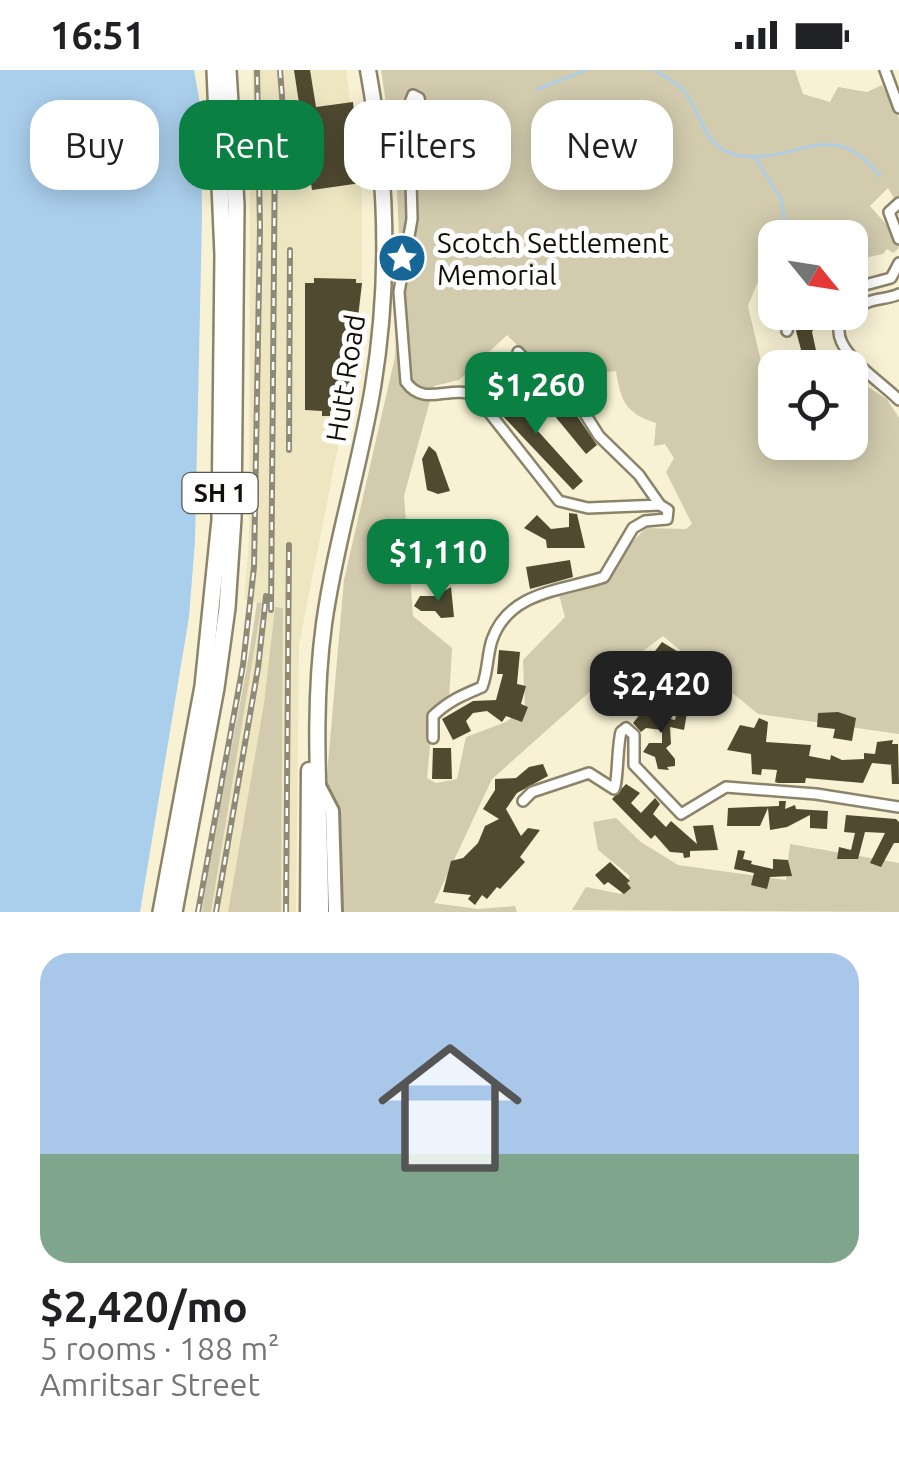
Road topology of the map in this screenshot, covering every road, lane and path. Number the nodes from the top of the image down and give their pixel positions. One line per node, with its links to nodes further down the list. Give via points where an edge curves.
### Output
1 (215, 70): 23 (highway, SH 1, via 223,254 220,520 203,686)
2 (228, 70): 24 (highway, SH 1, via 236,238 231,554 216,688)
3 (368, 70): 11 (main road, Hutt Road, via 383,196)
4 (885, 70): 5 (street)
5 (899, 108)
6 (411, 190): 12 (street)
7 (899, 202): 8 (street, via 889,212)
8 (899, 240)
9 (899, 263): 10 (street, via 891,278)
10 (868, 284)
11 (382, 288): 12 (street); 17 (main road, Hutt Road, via 372,389 324,626)
12 (399, 292): 16 (street, via 403,371 412,390 426,396 458,389 477,397 560,501 588,508)
13 (899, 294): 15 (street, via 851,312 838,336 842,348)
14 (518, 352): 16 (street, via 544,381 576,398 599,436)
15 (899, 400)
16 (660, 505): 18 (street, via 668,510 666,519 633,528 604,576 545,592 512,610 492,640 482,687 438,710)
17 (319, 690): 19 (main road, Hutt Road); 22 (main road, Hutt Road)
18 (433, 738)
19 (318, 784): 22 (main road); 26 (main road, Hutt Road); 27 (main road, via 332,811)
20 (523, 801): 21 (street, via 588,773 614,789 620,735 628,728 634,765 681,814 726,787)
21 (899, 807)
22 (308, 840): 25 (main road, Hutt Road)
23 (161, 912)
24 (174, 912)
25 (308, 912)
26 (320, 912)
27 (335, 912)

